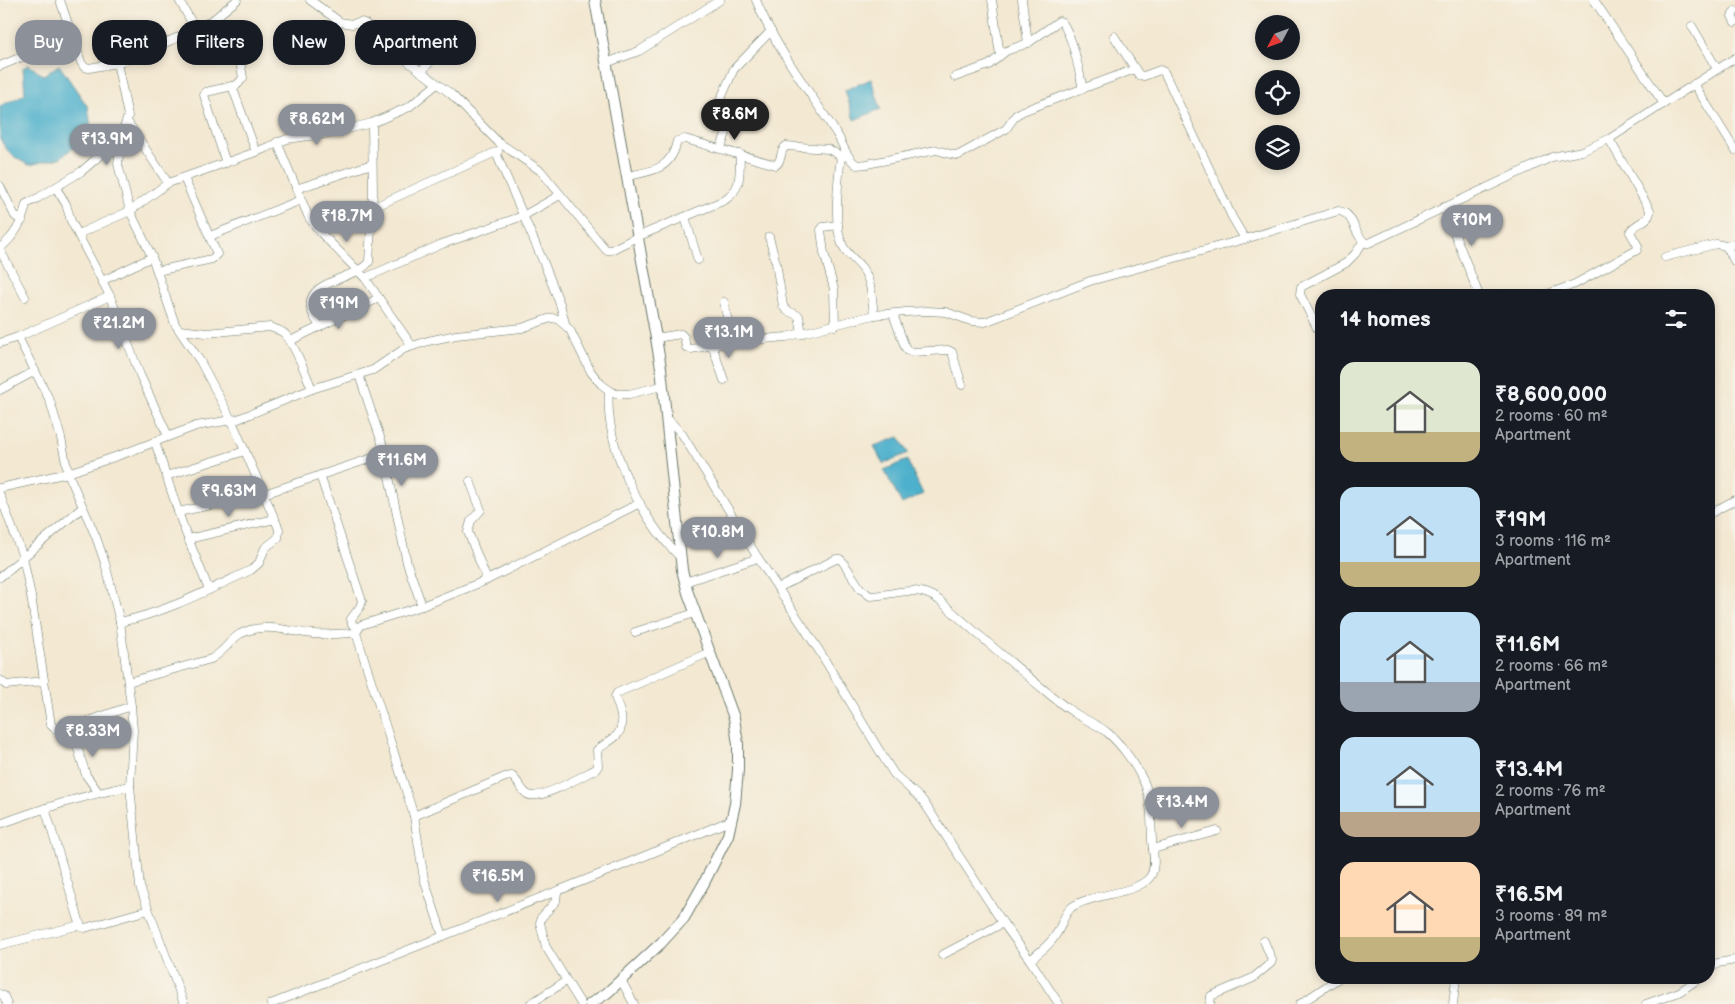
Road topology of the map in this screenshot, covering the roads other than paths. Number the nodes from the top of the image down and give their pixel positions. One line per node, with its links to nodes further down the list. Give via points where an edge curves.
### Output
1 (60, 0): 12 (street)
2 (179, 0): 13 (street)
3 (236, 0): 14 (street)
4 (310, 0): 32 (street, via 340,22 366,24)
5 (595, 0): 24 (street)
6 (720, 0): 24 (street, via 639,51)
7 (756, 0): 17 (street)
8 (992, 0): 20 (street)
9 (1594, 0): 38 (street)
10 (1023, 1): 19 (street)
11 (1735, 11): 15 (street, via 1732,16)
12 (67, 20)
13 (191, 20)
14 (212, 20)
15 (1735, 22)
16 (1692, 26): 31 (street)
17 (771, 31): 45 (street, via 730,75 714,112 727,130); 50 (street, via 838,137)
18 (1114, 36): 30 (street)
19 (1028, 43): 20 (street); 37 (street, via 1056,22 1062,22)
20 (1000, 55): 33 (street, via 989,65)
21 (1735, 58): 31 (street)
22 (15, 60): 29 (street)
23 (82, 63): 25 (street, via 89,68)
24 (606, 63): 53 (street)
25 (106, 65)
26 (117, 65): 39 (street)
27 (240, 65): 36 (street, via 242,82)
28 (427, 65): 32 (street)
29 (0, 66)
30 (1135, 69): 37 (street); 72 (street, via 1140,76 1160,70 1164,72)
31 (1717, 69): 35 (street)
32 (420, 72): 34 (street)
33 (955, 77)
34 (437, 84): 40 (street, via 409,107); 44 (street)
35 (1694, 84): 38 (street); 46 (street)
36 (232, 86): 47 (street); 51 (street, via 204,95)
37 (1084, 89): 50 (street, via 1023,111 1016,115 1006,130 959,155 936,150 861,165)
38 (1664, 104): 42 (street)
39 (127, 120): 41 (street); 55 (street)
40 (372, 124): 43 (street); 52 (street)
41 (120, 137): 57 (street, via 82,171); 63 (street, via 118,164)
42 (1609, 139): 61 (street, via 1582,151 1552,157); 86 (street, via 1650,214 1630,232 1637,250)
43 (277, 142): 47 (street); 58 (street)
44 (506, 146): 48 (street); 59 (street, via 541,170)
45 (721, 148): 49 (street); 53 (street, via 680,139 665,165)
46 (1735, 150)
47 (256, 152): 51 (street)
48 (496, 153): 62 (street); 64 (street)
49 (740, 154): 50 (street, via 776,165 780,163 786,146 828,149); 65 (street, via 735,192 725,200)
50 (845, 157): 67 (street)
51 (226, 163): 54 (street)
52 (372, 164): 58 (street); 62 (street)
53 (628, 176): 70 (street)
54 (184, 178): 55 (street); 69 (street)
55 (168, 183): 63 (street)
56 (0, 186): 66 (street, via 15,216)
57 (56, 188): 66 (street, via 26,204); 68 (street)
58 (296, 190): 60 (street)
59 (560, 195): 64 (street); 70 (street, via 606,250)
60 (301, 200): 69 (street); 82 (street, via 309,218)
61 (1444, 207): 73 (street, via 1369,243); 85 (street)
62 (372, 208): 82 (street, via 369,262)
63 (130, 211): 68 (street); 77 (street)
64 (524, 216): 83 (street, via 442,244); 93 (street, via 560,304)
65 (685, 217): 70 (street); 79 (street)
66 (22, 221): 76 (street)
67 (838, 225): 92 (street, via 841,244 867,278); 96 (street, via 821,230 834,289)
68 (78, 234): 84 (street)
69 (210, 236): 81 (street, via 217,254 212,259)
70 (639, 236): 100 (street)
71 (769, 237): 98 (street, via 783,306 799,316)
72 (1245, 239): 73 (street, via 1342,211 1348,214); 91 (street, via 1090,281 985,322 971,322 946,312)
73 (1363, 242): 94 (street, via 1346,263 1302,287 1300,294)
74 (1735, 244): 75 (street)
75 (1726, 246): 78 (street, via 1716,244); 80 (street)
76 (0, 249): 88 (street)
77 (152, 257): 81 (street); 84 (street)
78 (1666, 257)
79 (698, 260)
80 (1735, 262)
81 (157, 271): 97 (street)
82 (359, 272): 83 (street); 95 (street, via 317,290 311,310)
83 (366, 278): 89 (street)
84 (102, 280): 87 (street)
85 (1476, 289)
86 (1561, 289)
87 (110, 296): 99 (street); 116 (street, via 140,375)
88 (25, 297)
89 (379, 298): 95 (street); 105 (street)
90 (724, 302): 102 (street)
91 (893, 314): 92 (street); 109 (street, via 908,351 952,352)
92 (874, 316): 96 (street)
93 (564, 323): 105 (street, via 551,318 522,328 456,335); 113 (street, via 591,372)
94 (1315, 324)
95 (320, 326): 101 (street)
96 (835, 326): 98 (street)
97 (180, 330): 101 (street, via 206,333 270,327 284,333); 115 (street)
98 (802, 334): 102 (street)
99 (18, 337): 103 (street); 106 (street)
100 (656, 338): 104 (street, via 681,334 689,349); 110 (street)
101 (290, 341): 111 (street)
102 (732, 342): 104 (street)
103 (0, 343)
104 (712, 345): 108 (street)
105 (412, 346): 107 (street)
106 (35, 371): 112 (street); 120 (street, via 50,401)
107 (359, 376): 111 (street); 119 (street)
108 (724, 380)
109 (962, 384)
110 (662, 386): 113 (street, via 629,394 616,394); 114 (street)
111 (312, 389): 115 (street)
112 (0, 390)
113 (609, 390): 128 (street, via 609,420 627,480)
114 (665, 417): 135 (street); 136 (street, via 682,434)
115 (232, 421): 116 (street, via 213,422); 118 (street)
116 (168, 436): 117 (street)
117 (154, 442): 120 (street); 121 (street)
118 (245, 451): 121 (street); 125 (street)
119 (384, 454): 122 (street); 142 (street, via 407,563)
120 (68, 473): 124 (street); 129 (street)
121 (166, 476): 131 (street)
122 (320, 476): 125 (street); 145 (street, via 362,601 351,622)
123 (470, 482): 138 (street, via 481,510 471,521 468,532)
124 (0, 488)
125 (264, 494): 131 (street); 132 (street)
126 (0, 495): 134 (street)
127 (1735, 500): 130 (street)
128 (640, 503): 135 (street, via 661,536); 138 (street)
129 (83, 507): 134 (street); 144 (street, via 105,563)
130 (1715, 511)
131 (178, 512): 133 (street)
132 (274, 519): 133 (street); 141 (street, via 279,529 278,538 265,548 256,567)
133 (188, 539): 141 (street)
134 (23, 556): 137 (street); 149 (street)
135 (681, 558): 139 (street)
136 (758, 558): 139 (street); 140 (street)
137 (0, 577)
138 (486, 580): 142 (street)
139 (685, 582): 143 (street)
140 (778, 588): 160 (street, via 840,559 860,588 870,596 909,590 931,594 940,600 1008,661 1062,704 1109,734 1125,752 1147,790); 163 (street, via 885,760 923,801)
141 (209, 590): 144 (street, via 163,611)
142 (422, 606): 145 (street, via 361,625)
143 (695, 612): 146 (street); 147 (street)
144 (120, 622): 150 (street)
145 (357, 630): 150 (street, via 314,634 285,628 248,631 211,659); 156 (street)
146 (635, 632)
147 (710, 652): 156 (street, via 617,693 615,697 622,722 620,731 597,750 596,769 556,789 533,796 526,794 512,776 506,777); 157 (street, via 734,718 738,744)
148 (0, 680): 149 (street, via 6,685)
149 (44, 681): 152 (street, via 51,725 57,731)
150 (128, 682): 151 (street)
151 (131, 706): 152 (street); 153 (street)
152 (84, 724): 154 (street, via 76,737 77,746 86,775)
153 (130, 786): 154 (street); 162 (street, via 140,887)
154 (99, 792): 155 (street)
155 (46, 808): 158 (street); 164 (street)
156 (414, 816): 165 (street, via 424,879)
157 (732, 820): 161 (street); 172 (street, via 728,835 689,910 661,943)
158 (0, 824)
159 (1217, 831): 160 (street)
160 (1153, 849): 169 (street, via 1150,878 1126,890 1073,906 1057,934)
161 (558, 891): 165 (street); 173 (street, via 556,901 544,912 540,923 546,947)
162 (148, 910): 164 (street, via 85,928); 179 (street)
163 (1003, 923): 168 (street); 169 (street)
164 (80, 925): 167 (street)
165 (443, 936): 180 (street)
166 (1264, 941): 186 (street, via 1271,963 1253,978 1211,996)
167 (0, 945)
168 (942, 955)
169 (1030, 960): 185 (street)
170 (1735, 960): 171 (street)
171 (1715, 965)
172 (621, 980): 183 (street); 184 (street)
173 (566, 981): 181 (street); 182 (street)
174 (1330, 984): 187 (street)
175 (1455, 984): 188 (street)
176 (1691, 984): 189 (street)
177 (0, 994): 178 (street)
178 (7, 1004)
179 (184, 1004)
180 (271, 1004)
181 (530, 1004)
182 (581, 1004)
183 (590, 1004)
184 (634, 1004)
185 (1059, 1004)
186 (1210, 1004)
187 (1300, 1004)
188 (1453, 1004)
189 (1646, 1004)

